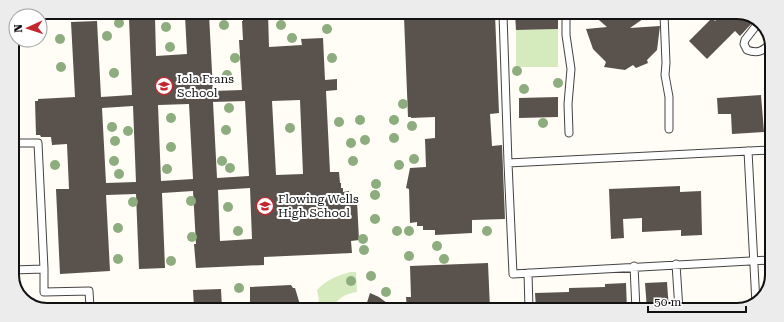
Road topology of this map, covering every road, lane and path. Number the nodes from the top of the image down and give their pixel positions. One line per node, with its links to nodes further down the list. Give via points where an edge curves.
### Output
1 (503, 19): 11 (lane)
2 (566, 19): 7 (lane, via 571,69)
3 (664, 19): 6 (lane)
4 (755, 26): 5 (lane, via 744,40 744,44 747,50 754,52)
5 (765, 49)
6 (669, 129)
7 (569, 133)
8 (19, 143): 16 (lane, via 38,143)
9 (765, 150): 10 (lane)
10 (748, 151): 11 (lane); 12 (lane)
11 (508, 164): 18 (lane, via 514,274)
12 (754, 260): 13 (lane); 14 (lane); 19 (lane)
13 (765, 260)
14 (676, 264): 15 (lane); 23 (lane)
15 (634, 266): 18 (lane); 22 (lane)
16 (44, 269): 17 (lane); 20 (lane, via 44,292 89,292)
17 (19, 270)
18 (528, 273): 21 (lane)
19 (756, 296)
20 (90, 303)
21 (529, 303)
22 (636, 303)
23 (678, 303)

